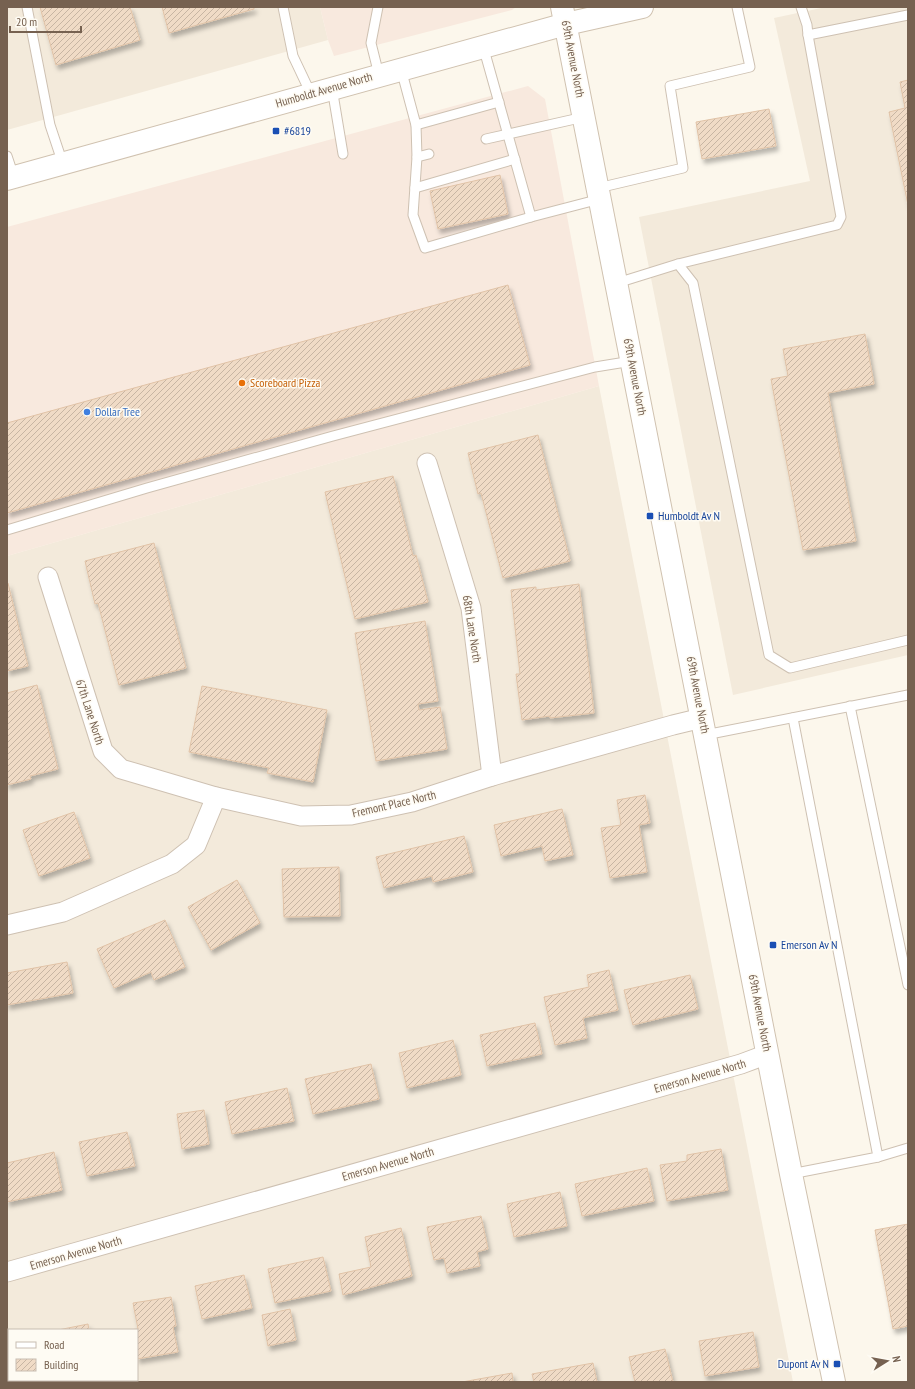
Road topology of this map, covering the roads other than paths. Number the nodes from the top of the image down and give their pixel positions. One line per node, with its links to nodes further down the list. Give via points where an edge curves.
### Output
1 (27, 7): 24 (lane, via 50,125)
2 (283, 7): 13 (lane, via 293,56)
3 (378, 7): 12 (lane, via 371,43)
4 (642, 7): 7 (street, Humboldt Avenue North)
5 (737, 7): 27 (lane, via 750,67 670,86 684,168)
6 (801, 7): 9 (lane, via 808,25)
7 (564, 15): 10 (street, Humboldt Avenue North); 15 (street, 69th Avenue North)
8 (908, 15): 9 (lane)
9 (808, 35): 29 (lane, via 841,217 837,225)
10 (483, 46): 11 (street, Humboldt Avenue North); 14 (lane)
11 (401, 69): 12 (street, Humboldt Avenue North); 16 (lane)
12 (379, 75): 13 (street, Humboldt Avenue North)
13 (321, 91): 19 (lane); 24 (street, Humboldt Avenue North)
14 (499, 102): 16 (lane); 17 (lane)
15 (584, 117): 17 (lane); 27 (street, 69th Avenue North)
16 (416, 125): 22 (lane)
17 (508, 134): 18 (lane); 23 (lane)
18 (486, 139)
19 (343, 154)
20 (429, 154): 22 (lane)
21 (7, 156): 25 (lane)
22 (417, 157): 26 (lane)
23 (515, 159): 26 (lane); 28 (lane)
24 (63, 164): 25 (street, Humboldt Avenue North)
25 (10, 178)
26 (415, 188): 28 (lane, via 413,215 425,248)
27 (599, 194): 28 (lane); 30 (street, 69th Avenue North)
28 (531, 217)
29 (678, 264): 30 (lane); 35 (lane, via 693,283 769,655 790,668)
30 (617, 282): 31 (street, 69th Avenue North)
31 (632, 361): 33 (lane, via 595,367 333,436); 39 (street, 69th Avenue North)
32 (427, 463): 40 (street, 68th Lane North, via 471,608)
33 (7, 530)
34 (48, 576): 41 (street, 67th Lane North, via 103,751 121,769)
35 (908, 640)
36 (908, 695): 37 (lane)
37 (850, 706): 38 (lane); 43 (lane)
38 (793, 718): 39 (lane); 46 (lane)
39 (704, 726): 40 (street, Fremont Place North, via 673,725); 44 (street, 69th Avenue North)
40 (492, 776): 41 (street, Fremont Place North, via 412,802 351,815 301,816)
41 (216, 797): 42 (street, via 196,845 172,864 63,912)
42 (7, 925)
43 (908, 985)
44 (768, 1054): 47 (street, 69th Avenue North); 48 (street, Emerson Avenue North, via 741,1064)
45 (908, 1148): 46 (lane)
46 (878, 1157): 47 (lane)
47 (791, 1174): 49 (street, 69th Avenue North)
48 (7, 1272)
49 (834, 1382)

